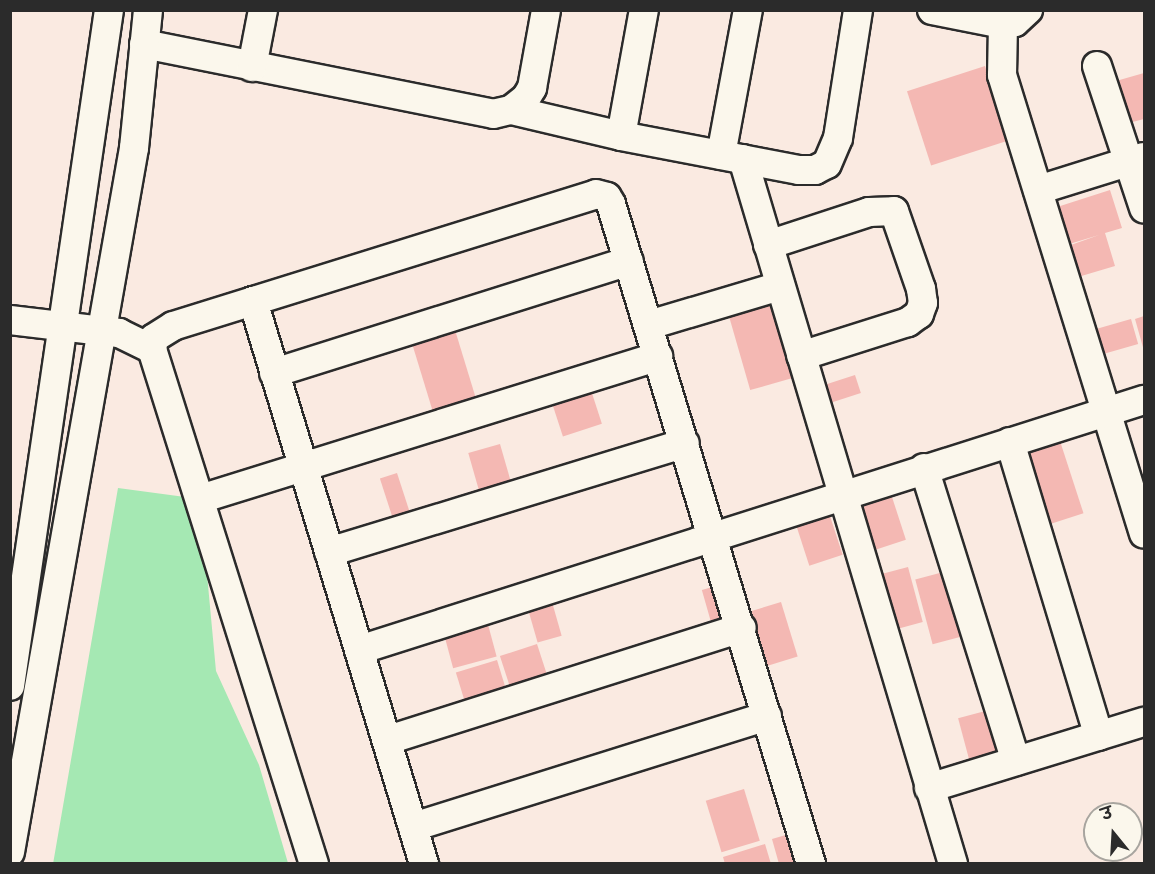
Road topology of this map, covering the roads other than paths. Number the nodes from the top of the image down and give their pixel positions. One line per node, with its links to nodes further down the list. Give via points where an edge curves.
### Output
1 (109, 10): 25 (street)
2 (148, 10): 11 (street)
3 (263, 10): 13 (street)
4 (546, 10): 14 (street, via 532,88)
5 (644, 10): 15 (street)
6 (748, 10): 16 (street)
7 (858, 10): 16 (street, via 838,138 827,164 799,170)
8 (932, 10): 10 (street)
9 (1028, 10): 10 (street, via 1015,22)
10 (1003, 24): 18 (street, via 1002,75)
11 (144, 44): 13 (street); 27 (street, via 134,148)
12 (1097, 66): 17 (street)
13 (252, 67): 14 (street, via 477,113)
14 (511, 110): 15 (street)
15 (621, 136): 16 (street)
16 (732, 157): 20 (street)
17 (1137, 160): 18 (street); 19 (street)
18 (1038, 190): 33 (street)
19 (1144, 207)
20 (768, 245): 22 (street); 30 (street, via 869,212 894,211 921,289 923,303 919,314 909,322)
21 (629, 261): 23 (street, via 612,204 607,197 596,195); 26 (street); 31 (street)
22 (780, 286): 26 (street); 30 (street)
23 (253, 301): 28 (street, via 160,331); 31 (street)
24 (10, 320): 25 (street)
25 (64, 325): 27 (street); 45 (street)
26 (649, 325): 29 (street)
27 (102, 330): 28 (street); 52 (street)
28 (152, 349): 39 (street)
29 (658, 356): 35 (street); 36 (street)
30 (801, 356): 38 (street)
31 (274, 373): 36 (street)
32 (1144, 400): 33 (street)
33 (1107, 412): 34 (street); 40 (street)
34 (1010, 442): 37 (street); 48 (street)
35 (685, 443): 41 (street); 42 (street)
36 (303, 466): 39 (street); 42 (street)
37 (924, 468): 38 (street); 50 (street)
38 (842, 494): 41 (street); 51 (street)
39 (200, 499): 55 (street)
40 (1144, 533)
41 (712, 535): 43 (street); 44 (street)
42 (329, 552): 44 (street)
43 (742, 628): 46 (street); 49 (street)
44 (359, 650): 49 (street)
45 (10, 686)
46 (767, 716): 53 (street); 57 (street)
47 (1144, 723): 48 (street)
48 (1099, 736): 50 (street)
49 (388, 740): 53 (street)
50 (1016, 761): 51 (street)
51 (929, 788): 58 (street)
52 (15, 814): 54 (street)
53 (413, 827): 56 (street)
54 (10, 852)
55 (314, 864)
56 (424, 864)
57 (811, 864)
58 (953, 864)

